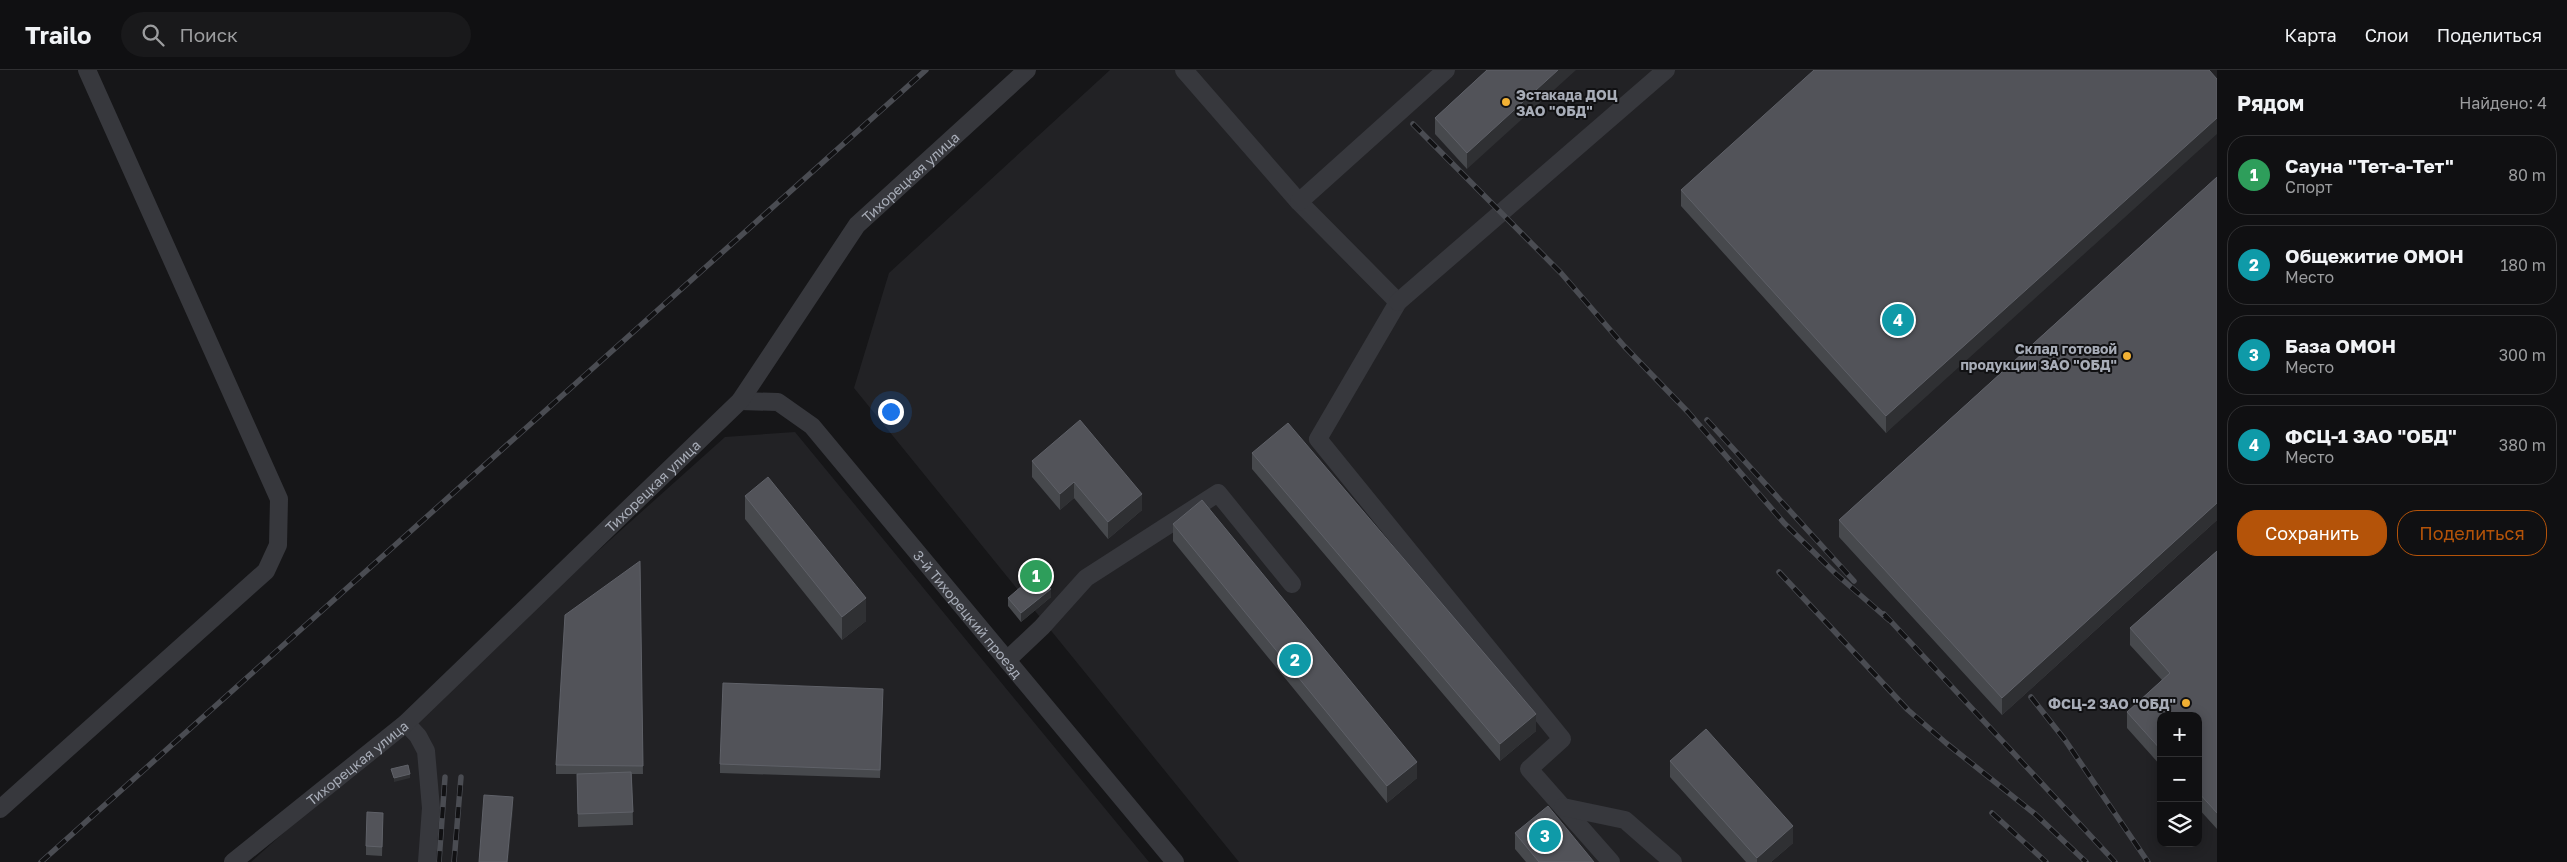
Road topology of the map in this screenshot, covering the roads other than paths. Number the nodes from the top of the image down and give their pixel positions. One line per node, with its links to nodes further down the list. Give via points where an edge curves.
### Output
1 (87, 70): 13 (street, via 279,499 278,545 266,571)
2 (1028, 70): 8 (street, Тихорецкая улица, via 857,225)
3 (1184, 70): 6 (street)
4 (1446, 70): 6 (street)
5 (1666, 70): 7 (street)
6 (1299, 202): 7 (street)
7 (1398, 302): 12 (street, via 1318,438 1562,739 1529,769)
8 (740, 401): 10 (street, 3-й Тихорецкий проезд, via 778,402 812,426); 11 (street, Тихорецкая улица)
9 (1292, 584): 10 (street, via 1218,493 1086,578)
10 (1007, 660): 16 (street, 3-й Тихорецкий проезд)
11 (406, 722): 14 (street, Тихорецкая улица); 15 (street, via 426,751 431,808)
12 (1563, 807): 17 (street); 18 (street, via 1625,820)
13 (0, 808)
14 (233, 862)
15 (427, 862)
16 (1175, 862)
17 (1611, 862)
18 (1673, 862)

